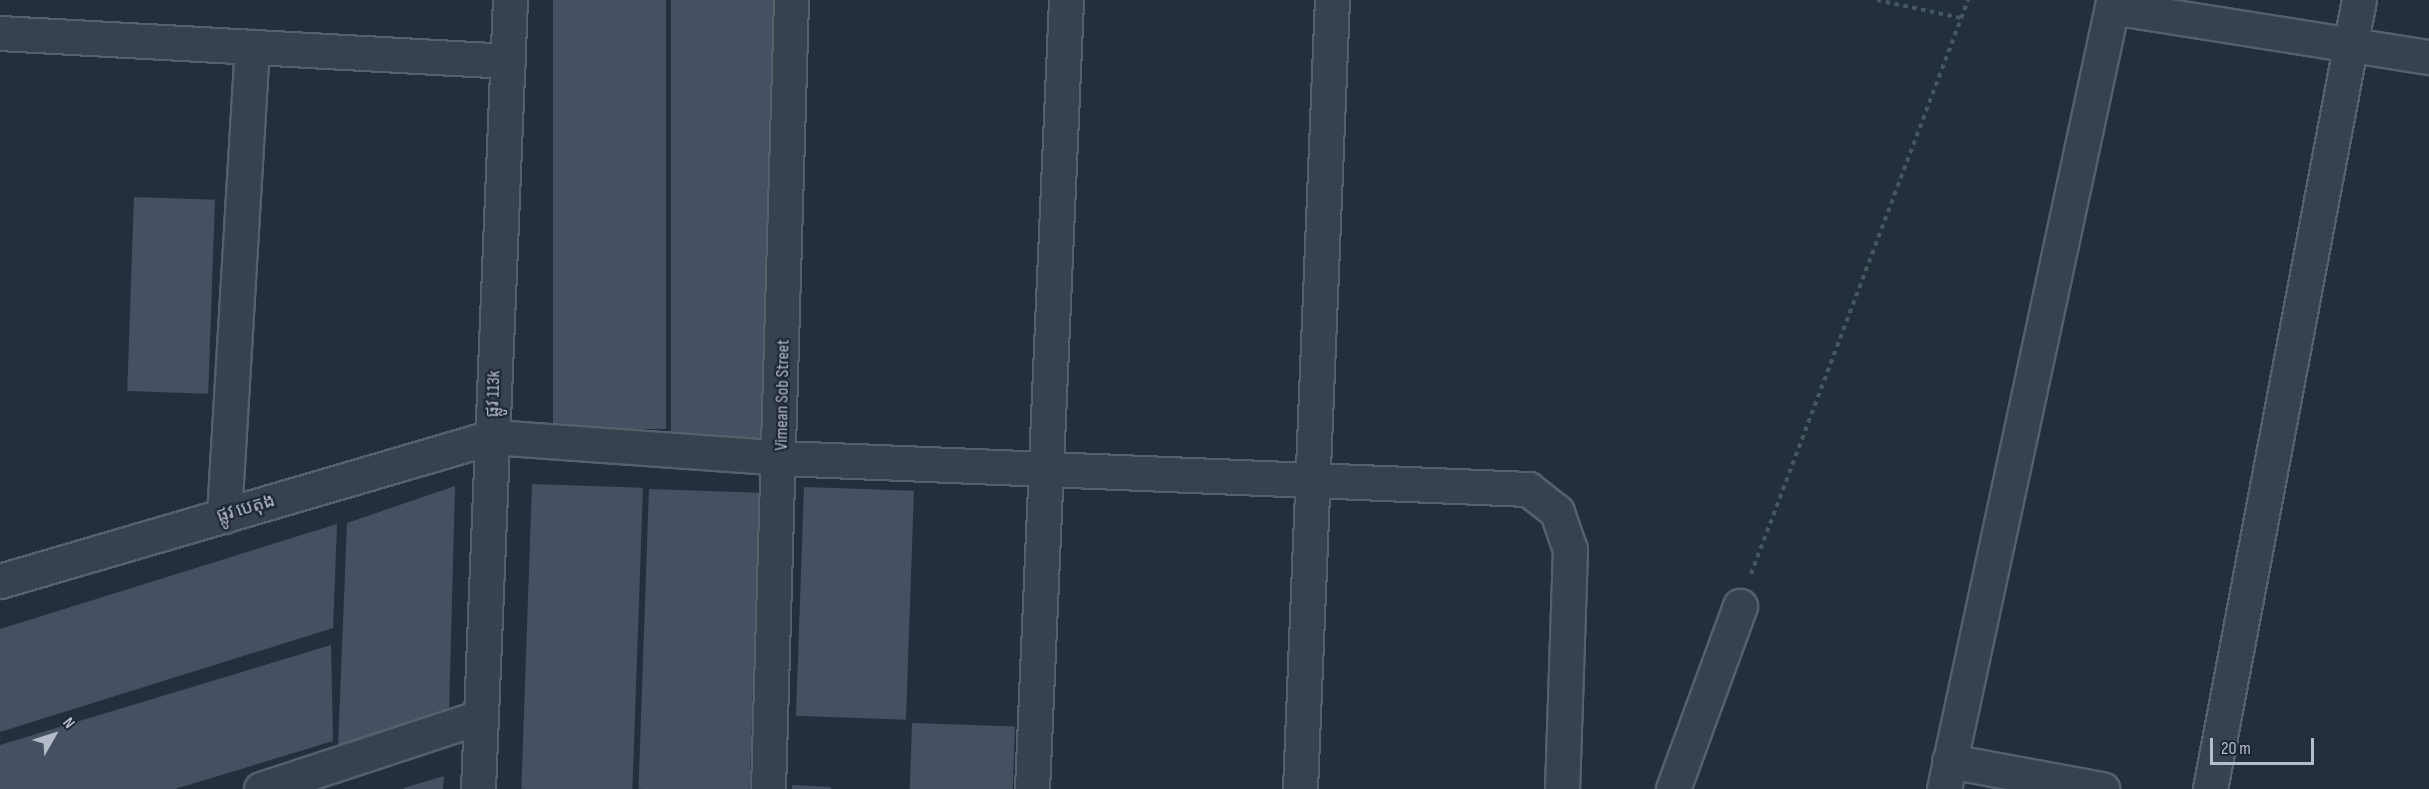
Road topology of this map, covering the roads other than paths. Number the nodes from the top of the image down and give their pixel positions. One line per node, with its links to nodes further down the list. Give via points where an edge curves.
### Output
1 (510, 0): 10 (street, ផ្លូវ 113k)
2 (791, 0): 12 (street, Vimean Sob Street)
3 (1066, 0): 13 (street)
4 (1332, 0): 14 (street)
5 (2359, 0): 7 (street)
6 (0, 33): 8 (street)
7 (2350, 44): 9 (street); 19 (street, via 2112,7); 28 (street)
8 (252, 46): 10 (street); 15 (street)
9 (2429, 57)
10 (508, 62): 11 (street, ផ្លូវ 113k)
11 (492, 437): 12 (street); 15 (street, ផ្លូវ បេតុង); 18 (street, ផ្លូវ 113k)
12 (782, 459): 13 (street); 22 (street, Vimean Sob Street)
13 (1048, 466): 14 (street); 23 (street)
14 (1310, 480): 24 (street); 25 (street, via 1528,489 1557,512 1570,549)
15 (224, 516): 16 (street, ផ្លូវ បេតុង)
16 (0, 581)
17 (1740, 606): 26 (street)
18 (480, 717): 20 (street); 21 (street, ផ្លូវ 113k)
19 (1947, 775): 27 (street)
20 (261, 789)
21 (478, 789)
22 (768, 789)
23 (1032, 789)
24 (1300, 789)
25 (1562, 789)
26 (1672, 789)
27 (2102, 789)
28 (2210, 789)

